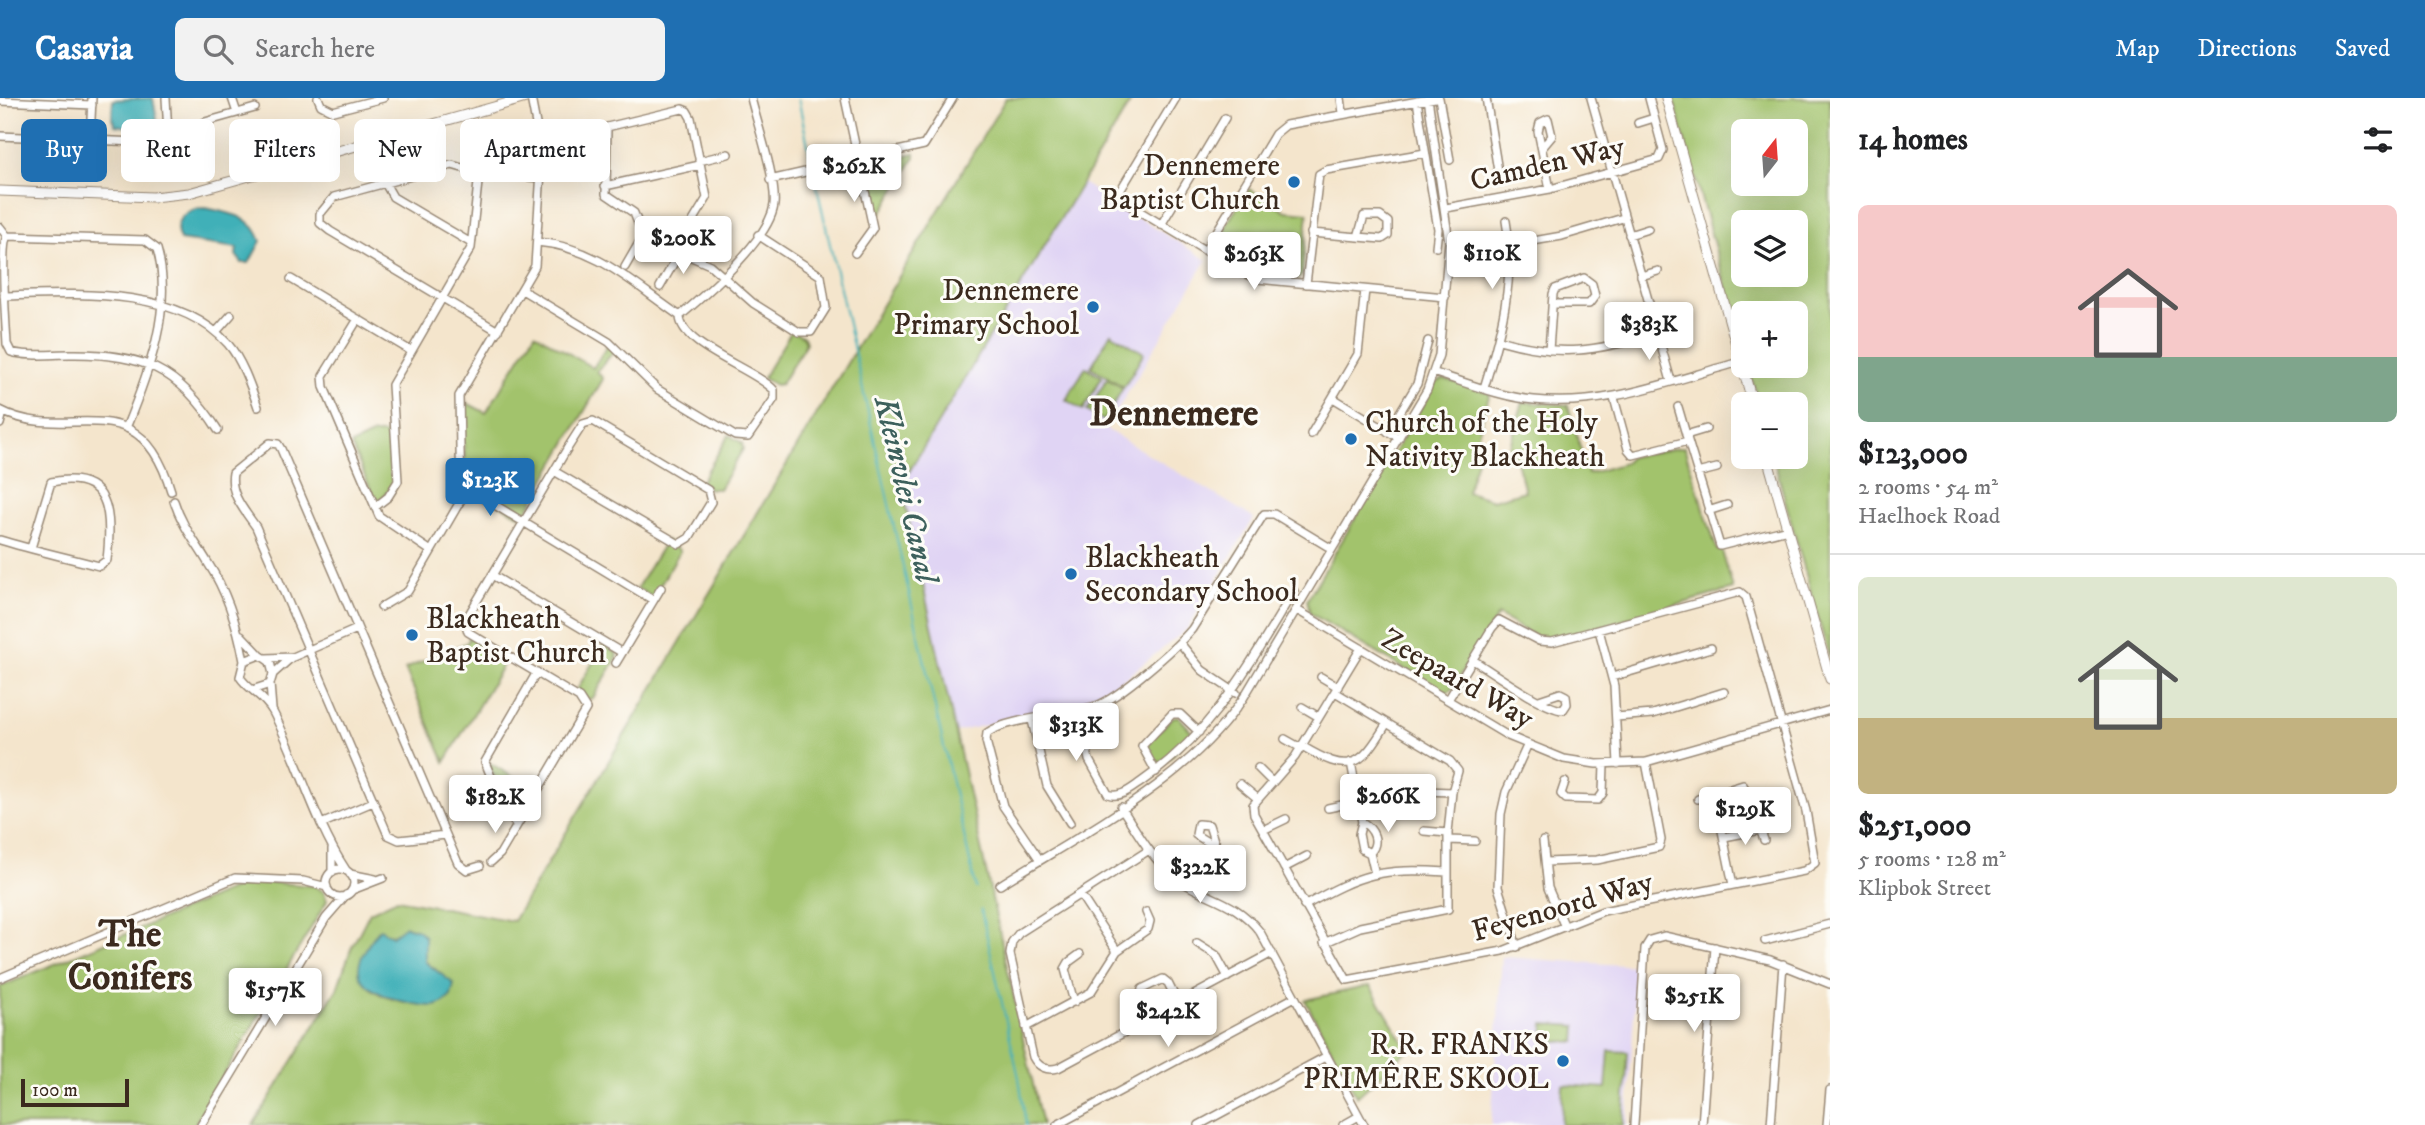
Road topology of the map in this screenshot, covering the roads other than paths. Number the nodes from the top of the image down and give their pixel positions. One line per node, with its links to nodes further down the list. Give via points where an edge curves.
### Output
1 (166, 98): 30 (street, via 168,133 162,142)
2 (232, 98): 20 (street)
3 (318, 98): 4 (street, via 332,111)
4 (383, 98)
5 (528, 98): 25 (street); 47 (street, via 189,193 153,197)
6 (751, 98): 40 (street)
7 (845, 98): 34 (street)
8 (953, 98): 34 (street, via 924,145)
9 (1176, 98): 51 (street, via 1120,191 1122,200)
10 (1341, 98): 21 (street)
11 (1433, 98): 16 (street); 35 (street); 48 (street)
12 (1486, 98): 38 (street)
13 (1591, 98): 39 (street)
14 (1649, 98): 23 (street)
15 (1665, 98): 87 (street)
16 (1417, 101): 21 (street); 32 (street)
17 (0, 102): 18 (street)
18 (92, 102)
19 (255, 108): 20 (street)
20 (237, 113): 24 (street)
21 (1343, 113): 65 (street, via 1290,122 1278,131)
22 (1225, 118): 51 (street)
23 (1654, 118): 26 (street); 39 (street, Camden Way, via 1663,150 1657,159)
24 (215, 119)
25 (534, 119)
26 (1639, 123)
27 (610, 125): 36 (street, via 682,109 691,118)
28 (0, 136): 29 (street)
29 (21, 137)
30 (107, 140)
31 (1542, 148): 46 (street)
32 (1425, 153): 54 (street, via 1321,172 1316,180); 64 (street, via 1438,229)
33 (728, 154): 36 (street)
34 (859, 159): 40 (street); 67 (street, via 873,228)
35 (1450, 160)
36 (700, 163): 45 (street); 60 (street, via 707,198 696,218 687,227 659,234)
37 (460, 167): 44 (street)
38 (1498, 171)
39 (1611, 173): 46 (street, Camden Way); 49 (street)
40 (770, 180): 55 (street, via 774,204)
41 (478, 182): 62 (street)
42 (541, 182): 61 (street)
43 (605, 182): 45 (street)
44 (385, 183): 62 (street, via 393,197); 79 (street, via 334,197 320,214 320,223)
45 (605, 186): 58 (street, via 608,196 634,213)
46 (1550, 189): 48 (street, Camden Way)
47 (0, 191)
48 (1446, 208): 78 (street)
49 (1623, 218): 56 (street); 63 (street)
50 (1506, 221): 63 (street)
51 (1161, 225): 65 (street)
52 (0, 228): 57 (street)
53 (1648, 229): 56 (street)
54 (1311, 233): 59 (street); 73 (street)
55 (758, 235): 70 (street); 70 (street, via 818,272 827,304 816,328 799,332 746,299)
56 (1629, 235): 71 (street)
57 (7, 236): 77 (street, via 1,243); 81 (street, via 145,240 159,255)
58 (643, 236): 60 (street); 68 (street)
59 (1358, 237): 59 (street, via 1386,238 1387,220 1364,216)
60 (653, 241): 66 (street)
61 (537, 242): 75 (street, via 535,266); 84 (street, via 582,251 652,293)
62 (471, 243): 79 (street)
63 (1510, 245): 91 (street)
64 (1436, 247)
65 (1206, 251): 73 (street, via 1250,276)
66 (680, 252): 70 (street); 74 (street)
67 (855, 253)
68 (625, 267)
69 (1658, 271): 71 (street)
70 (724, 276): 84 (street)
71 (1641, 276): 85 (street)
72 (291, 279): 86 (street)
73 (1306, 284): 76 (street)
74 (660, 288)
75 (522, 290): 84 (street, via 609,342 657,389 735,436 748,438 774,398 774,390 697,341); 88 (street)
76 (1365, 290): 78 (street); 100 (street, via 1358,354)
77 (4, 296): 81 (street, via 83,294); 96 (street, via 11,352 110,355)
78 (1445, 297): 97 (street)
79 (442, 299): 88 (street); 94 (street)
80 (1553, 304): 80 (street, via 1554,291 1560,285 1587,278 1592,284 1595,296 1589,304); 93 (street)
81 (161, 306): 89 (street, via 190,315); 96 (street)
82 (1672, 312): 85 (street)
83 (231, 315): 89 (street)
84 (680, 316)
85 (1652, 318): 90 (street)
86 (358, 319): 94 (street); 121 (street, via 323,383)
87 (1731, 330)
88 (498, 331): 118 (street, via 458,399)
89 (216, 332): 102 (street, via 230,346)
90 (1656, 334): 93 (street, via 1597,350); 98 (street)
91 (1499, 340): 93 (street); 99 (street)
92 (1428, 341): 109 (street, via 1417,384)
93 (1549, 350)
94 (411, 351): 121 (street, via 393,385 398,481)
95 (1731, 364): 98 (street)
96 (148, 366): 106 (street); 107 (street, via 172,375)
97 (1435, 373): 99 (street); 111 (street)
98 (1671, 381): 101 (street)
99 (1484, 388): 101 (street, via 1535,400)
100 (1333, 398): 109 (street); 110 (street)
101 (1614, 398): 112 (street, via 1631,454)
102 (258, 407)
103 (1678, 407): 112 (street)
104 (1, 411): 105 (street); 106 (street, via 32,421 99,420)
105 (0, 424)
106 (126, 428): 117 (street, via 160,460)
107 (218, 429)
108 (1706, 429): 112 (street)
109 (1388, 432): 111 (street)
110 (1311, 434)
111 (1399, 438): 127 (street)
112 (1687, 438): 116 (street)
113 (1717, 468): 116 (street)
114 (1770, 469): 124 (street)
115 (554, 471): 115 (street, via 587,421 595,422 708,490 711,502 682,544); 123 (street)
116 (1697, 473): 122 (street)
117 (171, 491)
118 (463, 492): 123 (street, via 480,496); 128 (street)
119 (174, 501): 137 (street, via 186,534 215,575)
120 (1727, 505): 122 (street)
121 (375, 507): 128 (street, via 386,522)
122 (1708, 511): 124 (street, via 1722,547)
123 (523, 522): 129 (street); 132 (street)
124 (1788, 529): 152 (street)
125 (0, 540): 126 (street)
126 (31, 548): 126 (street, via 53,481 98,490 108,504 107,560 99,566)
127 (1332, 549): 134 (street); 138 (street, via 1274,514 1264,514)
128 (431, 551): 133 (street, via 405,595)
129 (492, 575): 142 (street); 148 (street, via 464,625 468,632)
130 (661, 588): 132 (street)
131 (1294, 591): 156 (street)
132 (653, 600): 142 (street)
133 (381, 607)
134 (1297, 610): 139 (street, Zeepaard Way); 158 (street)
135 (357, 629): 141 (street); 141 (street, via 281,449 270,443 236,469 233,485); 203 (street)
136 (1599, 630): 145 (street, via 1544,642 1499,620); 151 (street); 169 (street, via 1742,592)
137 (239, 631): 143 (street); 146 (street)
138 (1180, 643): 156 (street, via 1202,670); 163 (street, via 1107,701)
139 (1361, 648): 155 (street); 159 (street, Zeepaard Way)
140 (1711, 648): 151 (street)
141 (309, 650): 144 (street); 191 (street)
142 (621, 652): 147 (street)
143 (263, 656): 144 (street); 146 (street); 149 (street)
144 (293, 657): 149 (street)
145 (1473, 660): 159 (street); 160 (street)
146 (244, 661): 154 (street, via 240,677)
147 (616, 663)
148 (537, 673): 199 (street, via 485,762 506,813); 199 (street, via 584,701 586,709)
149 (273, 674): 153 (street)
150 (1321, 677): 155 (street)
151 (1612, 677): 166 (street)
152 (1830, 679)
153 (270, 684): 154 (street); 162 (street)
154 (255, 689): 162 (street)
155 (1336, 689): 165 (street); 168 (street)
156 (1233, 691): 158 (street); 170 (street)
157 (1724, 692): 166 (street, via 1653,713)
158 (1244, 697): 192 (street, via 1182,764)
159 (1448, 700): 172 (street, Zeepaard Way)
160 (1539, 700)
161 (1302, 707): 165 (street)
162 (272, 710): 198 (street)
163 (1078, 710): 167 (street); 179 (street, via 1089,760 1111,796)
164 (1830, 710): 169 (street, Zeepaard Way)
165 (1320, 717): 173 (street)
166 (1616, 717): 176 (street)
167 (1032, 720): 197 (street, via 1047,786); 214 (street, via 992,729 985,739 1003,806)
168 (1387, 723): 174 (street, via 1367,754); 184 (street, via 1454,763 1458,771)
169 (1782, 724): 175 (street, Zeepaard Way); 225 (street, Feyenoord Way, via 1816,861 1804,871)
170 (1199, 732): 179 (street); 179 (street, via 1180,714 1170,716 1142,746)
171 (1285, 738): 173 (street)
172 (1527, 746): 177 (street, Zeepaard Way, via 1564,759); 238 (street, via 1504,798 1500,828 1499,894)
173 (1302, 747): 174 (street, via 1332,762); 180 (street)
174 (1351, 762): 190 (street)
175 (1646, 762): 176 (street, Zeepaard Way); 216 (street, via 1660,836 1658,848 1597,860)
176 (1618, 764): 177 (street, Zeepaard Way)
177 (1604, 765): 181 (street, via 1603,793 1598,800 1564,797)
178 (1258, 768): 180 (street)
179 (1156, 772)
180 (1272, 782): 187 (street)
181 (1564, 782)
182 (1240, 783): 187 (street)
183 (1425, 791): 184 (street)
184 (1452, 792): 204 (street)
185 (1394, 794): 190 (street)
186 (1715, 796): 188 (street); 189 (street, via 1743,785); 205 (street)
187 (1257, 798): 200 (street, Feyenoord Way, via 1254,814)
188 (1698, 799)
189 (1751, 799)
190 (1359, 801): 193 (street); 196 (street)
191 (373, 802): 198 (street); 203 (street, via 392,838)
192 (1121, 807): 211 (street); 214 (street)
193 (1328, 808)
194 (1286, 819): 200 (street)
195 (1757, 820): 201 (street)
196 (1362, 822): 212 (street, via 1360,842); 212 (street, via 1374,834 1375,847)
197 (1070, 823)
198 (321, 824): 210 (street)
199 (517, 825): 215 (street)
200 (1263, 830): 218 (street, Feyenoord Way)
201 (1760, 830): 205 (street); 206 (street)
202 (1424, 831): 204 (street)
203 (446, 835): 217 (street, via 462,867 473,870)
204 (1448, 836): 207 (street); 220 (street)
205 (1724, 837): 225 (street)
206 (1764, 840)
207 (1475, 841)
208 (1542, 841): 216 (street)
209 (1216, 847): 227 (street)
210 (332, 849): 219 (street); 221 (street)
211 (1149, 850): 227 (street, via 1169,873); 229 (street)
212 (1370, 853): 222 (street)
213 (1307, 856): 218 (street)
214 (1040, 860): 224 (street)
215 (491, 862)
216 (1546, 862): 234 (street, via 1548,888)
217 (480, 866)
218 (1284, 868): 230 (street, Feyenoord Way)
219 (348, 872): 221 (street); 228 (street, via 354,882); 228 (street, via 379,879)
220 (1447, 872): 222 (street); 237 (street, via 1448,909 1360,927)
221 (330, 874): 223 (street); 226 (street)
222 (1375, 874): 230 (street, via 1348,881)
223 (303, 881): 226 (street); 245 (street, via 229,880)
224 (1000, 885)
225 (1733, 886): 234 (street, Feyenoord Way, via 1603,911)
226 (330, 890): 228 (street); 232 (street)
227 (1200, 890): 241 (street, via 1250,920)
228 (349, 893): 232 (street)
229 (1080, 894): 240 (street); 251 (street, via 1012,942 1010,954)
230 (1304, 906): 237 (street, Feyenoord Way)
231 (1146, 912): 240 (street, via 1148,929)
232 (326, 918): 255 (street)
233 (1830, 924): 235 (street)
234 (1565, 927): 238 (street, Feyenoord Way)
235 (1765, 941)
236 (1197, 943): 244 (street, via 1216,955)
237 (1324, 943): 238 (street, Feyenoord Way, via 1343,977 1353,981)
238 (1517, 947)
239 (1715, 947): 243 (street); 260 (street, via 1664,936 1650,940 1646,948); 261 (street)
240 (1117, 951): 248 (street, via 1095,988)
241 (1272, 953): 244 (street); 247 (street)
242 (1080, 954): 248 (street, via 1065,969)
243 (1783, 964): 246 (street); 262 (street)
244 (1228, 977): 249 (street)
245 (0, 978)
246 (1830, 984)
247 (1295, 997): 252 (street); 256 (street)
248 (1074, 1002): 251 (street)
249 (1178, 1003): 250 (street); 250 (street, via 1163,979 1142,989 1140,999)
250 (1151, 1018): 251 (street, via 1051,1069 1035,1060)
251 (1026, 1027)
252 (1327, 1056): 254 (street); 257 (street)
253 (1830, 1090): 263 (street)
254 (1359, 1116): 258 (street); 259 (street)
255 (201, 1125)
256 (1058, 1125)
257 (1199, 1125)
258 (1342, 1125)
259 (1364, 1125)
260 (1634, 1125)
261 (1702, 1125)
262 (1771, 1125)
263 (1826, 1125)

